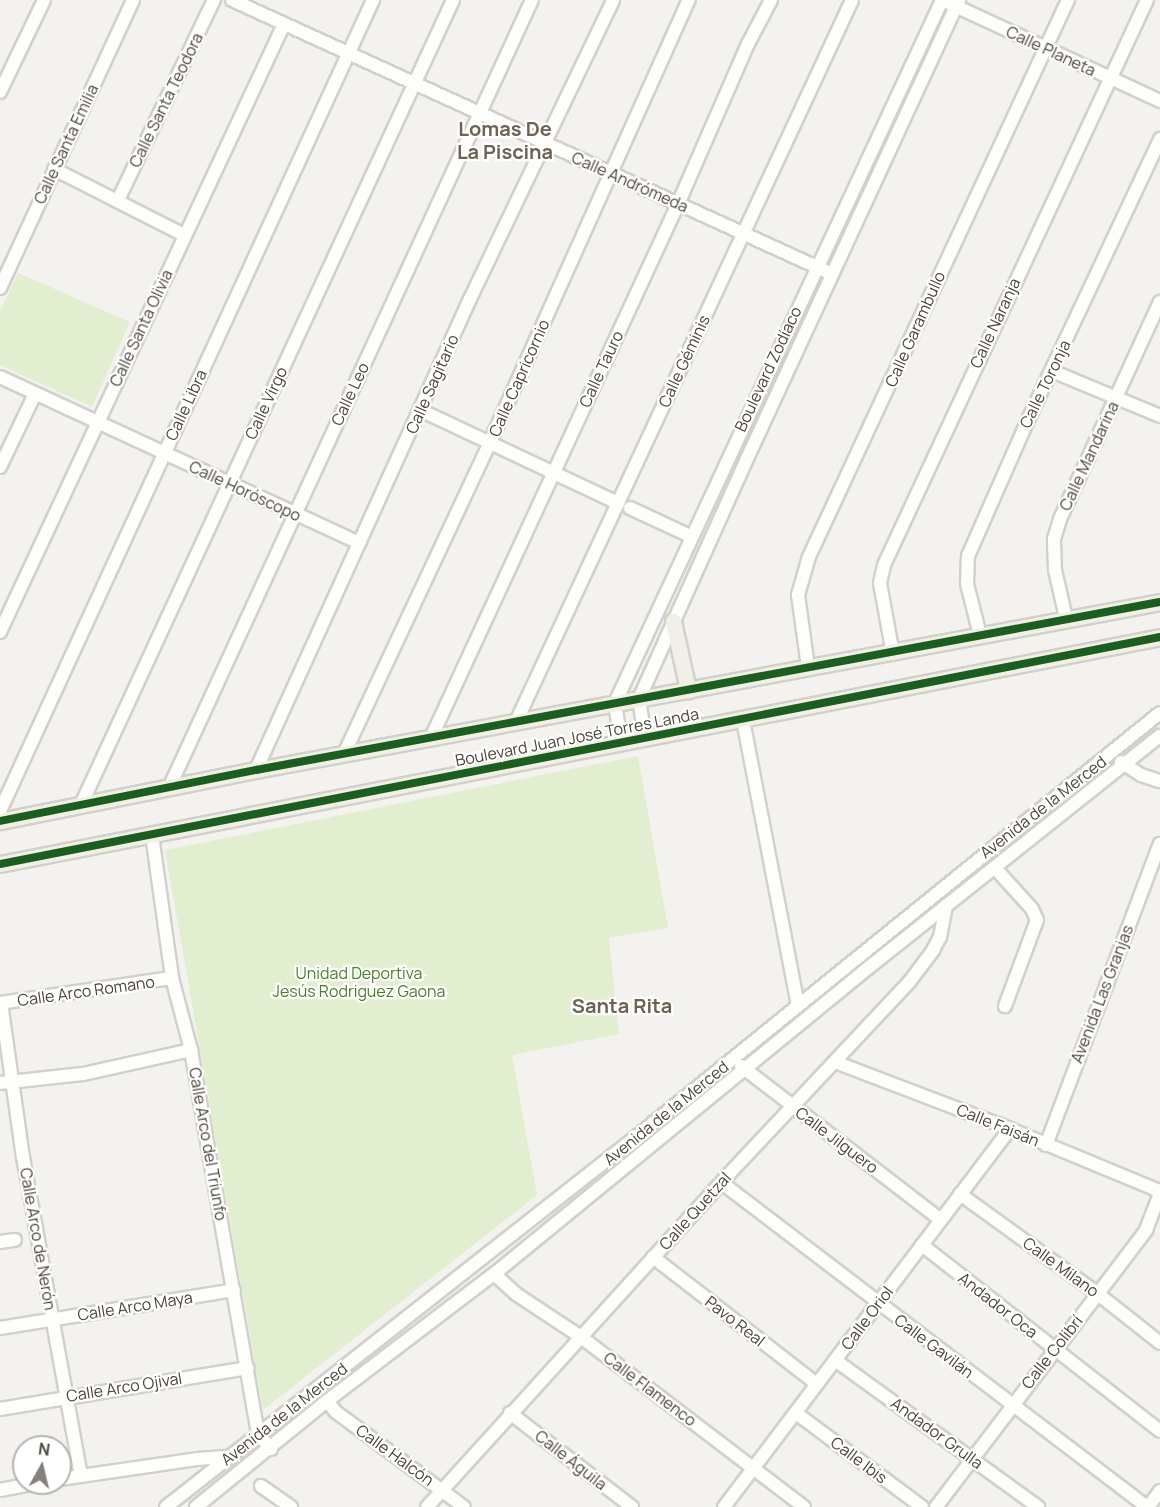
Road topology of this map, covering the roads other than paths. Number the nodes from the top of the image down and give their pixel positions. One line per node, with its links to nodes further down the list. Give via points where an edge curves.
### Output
1 (44, 0): 21 (street)
2 (133, 0): 26 (street, Calle Santa Emilia)
3 (214, 0): 28 (street, Calle Santa Teodora)
4 (232, 0): 16 (street, Calle Andrómeda)
5 (373, 0): 18 (street, Calle Libra)
6 (453, 0): 20 (street, Calle Virgo)
7 (532, 0): 23 (street, Calle Leo)
8 (613, 0): 25 (street, Calle Sagitario)
9 (689, 0): 27 (street, Calle Capricornio)
10 (771, 0): 29 (street, Calle Tauro)
11 (852, 0): 30 (street, Calle Géminis)
12 (942, 0): 15 (street, Calle Planeta); 32 (street, Boulevard Zodíaco)
13 (1068, 0): 17 (street, Calle Garambullo)
14 (1147, 0): 19 (street, Calle Naranja)
15 (958, 3): 17 (street, Calle Planeta); 33 (street, Boulevard Zodíaco)
16 (284, 24): 18 (street, Calle Andrómeda); 31 (street, Calle Santa Olivia)
17 (1045, 48): 19 (street, Calle Planeta); 59 (street, Calle Garambullo, via 808,559 798,595)
18 (348, 52): 20 (street, Calle Andrómeda); 44 (street, Calle Libra)
19 (1111, 79): 22 (street, Calle Planeta); 58 (street, Calle Naranja, via 884,565 880,584)
20 (415, 82): 23 (street, Calle Andrómeda); 47 (street, Calle Virgo)
21 (0, 92)
22 (1160, 101)
23 (479, 114): 25 (street, Calle Andrómeda); 49 (street, Calle Leo)
24 (1160, 139): 36 (street, Calle Toronja)
25 (546, 144): 27 (street, Calle Andrómeda); 40 (street, Calle Sagitario)
26 (54, 169): 28 (street); 34 (street, Calle Santa Emilia)
27 (611, 173): 29 (street, Calle Andrómeda); 43 (street, Calle Capricornio)
28 (118, 200): 31 (street)
29 (678, 204): 30 (street, Calle Andrómeda); 46 (street, Calle Tauro)
30 (743, 234): 32 (street, Calle Andrómeda); 48 (street, Calle Géminis)
31 (184, 235): 42 (street, Calle Santa Olivia)
32 (816, 267): 33 (street, Calle Andrómeda); 50 (street, Boulevard Zodíaco)
33 (832, 274): 54 (street, Boulevard Zodíaco)
34 (0, 288)
35 (1160, 302): 39 (street, Calle Mandarina)
36 (1052, 371): 39 (street); 56 (street, Calle Toronja, via 968,556 967,584)
37 (0, 377): 38 (street, Calle Horóscopo)
38 (35, 394): 42 (street, Calle Horóscopo); 45 (street)
39 (1116, 399): 41 (street); 53 (street, Calle Mandarina, via 1059,519 1054,539 1055,570)
40 (420, 410): 43 (street); 51 (street, Calle Sagitario)
41 (1160, 416)
42 (98, 423): 44 (street, Calle Horóscopo); 55 (street, Calle Santa Olivia)
43 (490, 442): 46 (street); 70 (street, Calle Capricornio)
44 (164, 453): 47 (street, Calle Horóscopo); 77 (street, Calle Libra)
45 (0, 467)
46 (553, 472): 48 (street); 67 (street, Calle Tauro)
47 (228, 483): 49 (street, Calle Horóscopo); 76 (street, Calle Virgo)
48 (624, 506): 50 (street); 65 (street, Calle Géminis)
49 (295, 514): 51 (street, Calle Horóscopo); 75 (street, Calle Leo)
50 (690, 536): 62 (street, Boulevard Zodíaco)
51 (360, 543): 73 (street, Calle Sagitario)
52 (1160, 602): 53 (main road, Boulevard Juan José Torres Landa)
53 (1066, 618): 56 (main road, Boulevard Juan José Torres Landa)
54 (673, 621): 60 (main road); 61 (street, Boulevard Zodíaco)
55 (0, 632)
56 (980, 635): 58 (main road, Boulevard Juan José Torres Landa)
57 (1160, 637): 64 (main road, Boulevard Juan José Torres Landa)
58 (893, 654): 59 (main road, Boulevard Juan José Torres Landa)
59 (808, 667): 60 (main road, Boulevard Juan José Torres Landa)
60 (688, 690): 61 (main road, Boulevard Juan José Torres Landa)
61 (639, 699): 62 (main road, Boulevard Juan José Torres Landa); 68 (street)
62 (615, 703): 65 (main road, Boulevard Juan José Torres Landa); 69 (street)
63 (1160, 713): 71 (street, Avenida de la Merced)
64 (743, 720): 68 (main road, Boulevard Juan José Torres Landa); 86 (street)
65 (516, 722): 67 (main road, Boulevard Juan José Torres Landa)
66 (1160, 736): 72 (street, Avenida de la Merced)
67 (431, 738): 70 (main road, Boulevard Juan José Torres Landa)
68 (645, 739): 69 (main road, Boulevard Juan José Torres Landa)
69 (621, 743): 79 (main road, Boulevard Juan José Torres Landa)
70 (344, 753): 73 (main road, Boulevard Juan José Torres Landa)
71 (1111, 754): 72 (street); 86 (street, Avenida de la Merced)
72 (1125, 766): 74 (street); 82 (street, Avenida de la Merced)
73 (255, 770): 75 (main road, Boulevard Juan José Torres Landa)
74 (1160, 781)
75 (169, 788): 76 (main road, Boulevard Juan José Torres Landa)
76 (80, 807): 78 (main road, Boulevard Juan José Torres Landa)
77 (0, 812)
78 (0, 821)
79 (152, 835): 81 (main road, Boulevard Juan José Torres Landa); 84 (street, Calle Arco del Triunfo)
80 (1160, 844): 96 (street, Avenida Las Granjas)
81 (0, 864)
82 (995, 868): 83 (street, Avenida de la Merced); 87 (street, via 1032,909 1037,920)
83 (946, 906): 90 (street, Calle Quetzal, via 942,931 933,950); 91 (street, Avenida de la Merced)
84 (172, 978): 85 (street, Calle Arco Romano); 88 (street, Calle Arco del Triunfo)
85 (1, 1003): 92 (street, Calle Arco de Nerón)
86 (798, 1005): 89 (street, Avenida de la Merced)
87 (1005, 1006)
88 (191, 1050): 92 (street, via 83,1074); 106 (street, Calle Arco del Triunfo)
89 (734, 1059): 91 (street, Calle Jilguero); 124 (street, Avenida de la Merced)
90 (835, 1062): 94 (street, Calle Quetzal); 95 (street, Calle Faisán)
91 (746, 1070): 94 (street, Calle Jilguero); 105 (street, Avenida de la Merced)
92 (13, 1081): 93 (street); 109 (street, Calle Arco de Nerón)
93 (0, 1083)
94 (792, 1106): 97 (street, Calle Quetzal); 100 (street, Calle Jilguero)
95 (1010, 1129): 96 (street, Calle Faisán); 99 (street, Calle Oriol)
96 (1046, 1144): 98 (street, Calle Faisán)
97 (722, 1183): 104 (street, Calle Quetzal); 108 (street, Calle Gavilán)
98 (1160, 1192): 107 (street, Calle Colibrí, via 1146,1230)
99 (960, 1194): 100 (street, Calle Oriol); 107 (street, Calle Milano)
100 (941, 1220): 103 (street, Calle Oriol)
101 (15, 1240): 102 (street)
102 (0, 1242)
103 (922, 1245): 108 (street, Calle Oriol); 113 (street, Andador Oca)
104 (653, 1257): 111 (street, Calle Quetzal); 116 (street, Pavo Real)
105 (494, 1274): 111 (street, Calle Flamenco, via 516,1294); 118 (street, Avenida de la Merced)
106 (234, 1290): 109 (street, Calle Arco Maya); 115 (street, Calle Arco del Triunfo)
107 (1098, 1294): 112 (street, Calle Milano); 113 (street, Calle Colibrí)
108 (878, 1303): 114 (street, Calle Oriol); 119 (street, Calle Gavilán)
109 (52, 1318): 110 (street, Calle Arco Maya); 117 (street, Calle Arco de Nerón)
110 (0, 1329)
111 (581, 1337): 121 (street, Calle Quetzal); 128 (street, Calle Flamenco)
112 (1160, 1343)
113 (1054, 1349): 119 (street, Calle Colibrí); 123 (street, Andador Oca)
114 (835, 1360): 116 (street, Calle Oriol); 127 (street, Andador Grulla)
115 (248, 1368): 117 (street, Calle Arco Ojival); 124 (street, Calle Arco del Triunfo)
116 (817, 1384): 122 (street, Calle Oriol)
117 (67, 1396): 120 (street, Calle Arco Ojival); 129 (street, Calle Arco de Nerón)
118 (327, 1401): 125 (street, Avenida de la Merced); 132 (street, Calle Halcón, via 336,1412)
119 (1012, 1405): 127 (street, Calle Colibrí); 145 (street, Calle Gavilán)
120 (0, 1409)
121 (510, 1413): 132 (street, Calle Quetzal); 139 (street, Calle Águila)
122 (796, 1413): 128 (street, Calle Oriol); 142 (street, Calle Ibis)
123 (1160, 1431)
124 (258, 1434): 125 (street); 126 (street, Avenida de la Merced)
125 (270, 1449): 135 (street, Avenida de la Merced)
126 (228, 1457): 129 (street); 134 (street, Avenida de la Merced)
127 (972, 1459): 143 (street, Calle Colibrí); 144 (street, Andador Grulla)
128 (753, 1468): 140 (street, Calle Oriol); 141 (street, Calle Flamenco)
129 (81, 1475): 130 (street)
130 (72, 1477)
131 (261, 1486): 136 (street)
132 (442, 1490): 137 (street, Calle Quetzal); 138 (street, Calle Halcón)
133 (1160, 1491): 145 (street)
134 (166, 1507)
135 (196, 1507)
136 (291, 1507)
137 (427, 1507)
138 (464, 1507)
139 (632, 1507)
140 (724, 1507)
141 (804, 1507)
142 (922, 1507)
143 (936, 1507)
144 (1038, 1507)
145 (1148, 1507)

